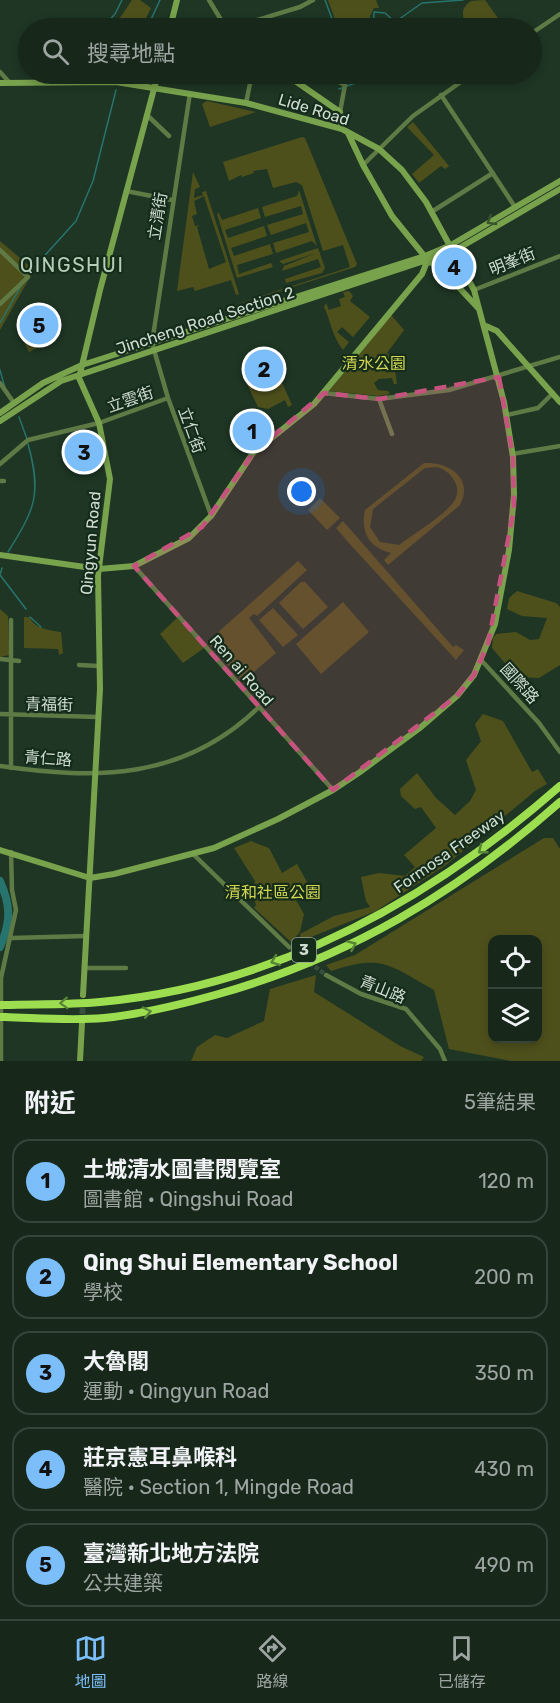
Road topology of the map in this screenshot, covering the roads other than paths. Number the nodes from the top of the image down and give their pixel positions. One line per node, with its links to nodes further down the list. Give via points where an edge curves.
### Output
1 (177, 0): 5 (street)
2 (209, 0): 6 (street)
3 (313, 0): 7 (street)
4 (560, 14): 8 (street)
5 (172, 18)
6 (220, 18)
7 (264, 18)
8 (542, 26)
9 (0, 72): 10 (street)
10 (9, 82): 11 (street, Lide Road); 12 (street, Lide Road)
11 (18, 82)
12 (0, 83)
13 (127, 84): 19 (street, Lide Road)
14 (155, 84): 19 (street)
15 (250, 84): 22 (street)
16 (299, 84): 23 (street)
17 (343, 84): 23 (street, via 346,89)
18 (457, 84): 21 (street)
19 (154, 89): 20 (street, Lide Road); 24 (street)
20 (190, 93): 22 (street, Lide Road); 33 (street, 立清街)
21 (441, 95): 27 (street); 29 (street)
22 (246, 103): 25 (street, Lide Road)
23 (340, 112): 25 (street)
24 (147, 115): 26 (street); 32 (street)
25 (345, 131): 27 (street, Lide Road); 28 (street)
26 (168, 136)
27 (380, 149): 28 (street); 35 (street, Lide Road)
28 (363, 165): 39 (street, via 397,224)
29 (493, 173): 34 (street); 35 (street)
30 (560, 181): 34 (street)
31 (560, 189): 36 (street)
32 (126, 190): 33 (street); 47 (street)
33 (172, 200): 44 (street, 立清街)
34 (515, 207): 36 (street, one-way to 36)
35 (433, 211): 36 (street, Lide Road)
36 (452, 248): 39 (street); 40 (street, Lide Road)
37 (0, 250): 41 (street, via 28,277)
38 (560, 256): 40 (street, 明峯街)
39 (426, 259): 42 (street, via 437,264); 44 (street, Jincheng Road Section 2); 45 (street, Jincheng Road Section 2); 52 (street, via 422,274)
40 (474, 290): 42 (street, Lide Road)
41 (0, 304)
42 (482, 312): 43 (street, Lide Road)
43 (486, 326): 48 (street, via 497,331); 50 (street, Lide Road)
44 (152, 343): 45 (street, 立清街); 47 (street, Jincheng Road Section 2)
45 (153, 350): 49 (street, Jincheng Road Section 2); 54 (street, 立仁街)
46 (560, 357): 48 (street)
47 (82, 365): 49 (street); 57 (street, Jincheng Road Section 2)
48 (530, 367): 50 (street); 53 (street)
49 (80, 374): 60 (street, Jincheng Road Section 2, via 47,388); 61 (street, Qingyun Road)
50 (499, 377): 55 (street, via 448,390); 59 (street, Lide Road)
51 (0, 383): 57 (street)
52 (324, 393): 55 (street); 66 (street, via 301,417 253,453)
53 (553, 393): 56 (street); 59 (street, via 538,408)
54 (168, 398): 61 (street, 立雲街); 66 (street, 立仁街)
55 (379, 399): 62 (street)
56 (560, 402)
57 (14, 403): 58 (street, Jincheng Road Section 2)
58 (0, 413)
59 (507, 415): 64 (street, Lide Road)
60 (0, 421)
61 (99, 423): 65 (street, 立雲街, via 28,440); 69 (street, Qingyun Road, via 110,479)
62 (392, 434)
63 (558, 447): 64 (street)
64 (512, 454): 73 (street, Lide Road, via 514,495 509,550 495,624)
65 (0, 464)
66 (212, 516): 68 (street, via 179,544)
67 (4, 555): 69 (street)
68 (134, 566): 69 (street); 77 (street, Ren ai Road)
69 (99, 569): 76 (street, Qingyun Road)
70 (11, 620): 72 (street)
71 (0, 659): 72 (street)
72 (12, 660): 74 (street); 79 (street)
73 (481, 660): 81 (street, 國際路); 86 (street, Lide Road, via 474,675 445,707)
74 (19, 661)
75 (79, 665): 76 (street)
76 (99, 666): 80 (street, Qingyun Road)
77 (258, 708): 84 (street, 青仁路, via 213,740 159,766 129,773); 86 (street, Ren ai Road)
78 (0, 714): 79 (street, 青福街)
79 (12, 715): 80 (street, 青福街); 83 (street)
80 (98, 717): 84 (street, Qingyun Road)
81 (560, 752)
82 (0, 766): 83 (street, 青仁路)
83 (11, 768): 84 (street, 青仁路)
84 (95, 773): 91 (street, Qingyun Road)
85 (560, 786): 99 (highway, Formosa Freeway / 3, one-way to 99, via 437,882 355,928 298,953 175,991 99,1002)
86 (333, 790): 90 (street, Lide Road, via 278,819)
87 (560, 802): 100 (highway, Formosa Freeway / 3, one-way to 87, via 74,1019 136,1014 285,974 361,941 442,894)
88 (0, 850): 89 (street)
89 (11, 852): 91 (street); 93 (street, via 16,910)
90 (193, 854): 91 (street, Lide Road); 94 (street)
91 (90, 878): 92 (street, Qingyun Road)
92 (86, 936): 93 (street); 95 (street, Qingyun Road)
93 (11, 938): 102 (street, via 2,978)
94 (290, 947)
95 (85, 968): 96 (street); 98 (street, Qingyun Road)
96 (126, 968)
97 (326, 975): 104 (street, 青山路, via 361,994 406,1009 440,1049)
98 (83, 995)
99 (2, 1005)
100 (2, 1017)
101 (82, 1023): 103 (street)
102 (1, 1061)
103 (80, 1061)
104 (445, 1061)

